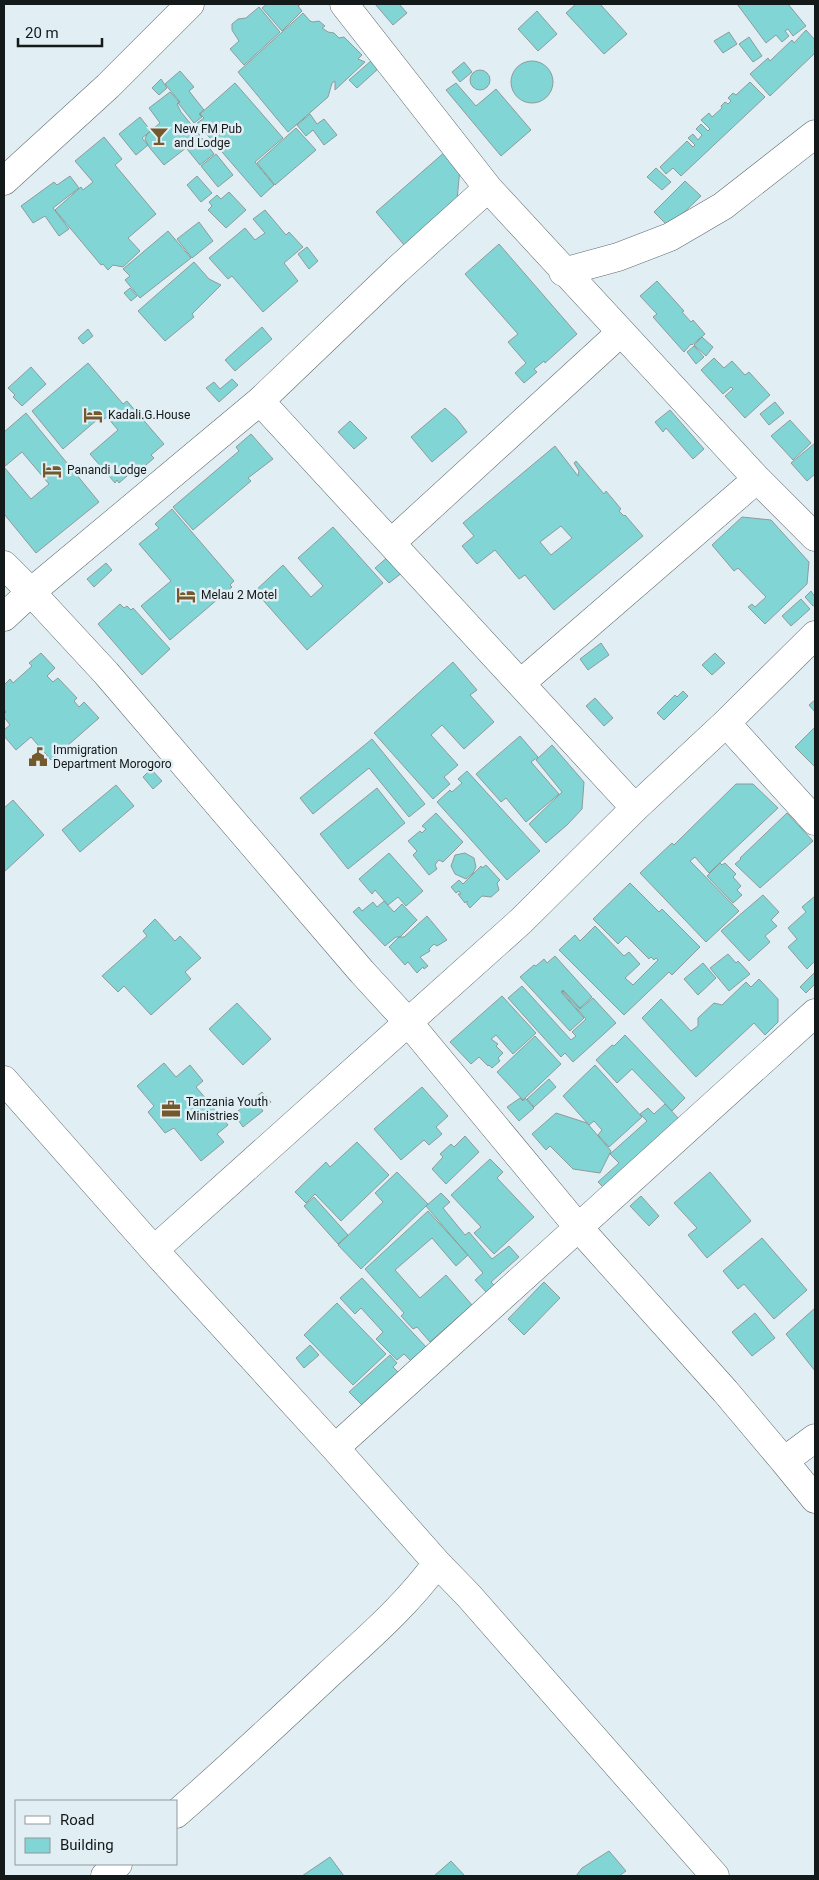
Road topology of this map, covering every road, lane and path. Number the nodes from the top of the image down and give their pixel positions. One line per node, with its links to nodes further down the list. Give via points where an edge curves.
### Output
1 (190, 4): 4 (street, via 108,86)
2 (344, 4): 5 (street)
3 (815, 134): 6 (street, via 723,206 670,237 618,257)
4 (4, 181)
5 (488, 188): 6 (street); 8 (street, via 396,270)
6 (564, 272): 7 (street)
7 (620, 333): 9 (street); 11 (street)
8 (260, 401): 11 (street); 13 (street)
9 (757, 479): 10 (street); 16 (street)
10 (815, 537)
11 (391, 543): 16 (street)
12 (4, 565): 13 (street)
13 (31, 592): 14 (street); 21 (street, via 106,673)
14 (4, 617)
15 (815, 635): 17 (street)
16 (521, 683): 18 (street)
17 (726, 724): 18 (street); 19 (street)
18 (635, 808): 21 (street, via 522,921)
19 (815, 821)
20 (815, 1013): 23 (street)
21 (408, 1022): 23 (street); 24 (street)
22 (4, 1080): 24 (street)
23 (578, 1227): 26 (street); 27 (street)
24 (154, 1250): 26 (street)
25 (815, 1438): 27 (street)
26 (335, 1448): 29 (street)
27 (784, 1461): 28 (street)
28 (815, 1499)
29 (437, 1563): 30 (street, via 380,1627); 33 (street)
30 (178, 1812)
31 (117, 1865): 32 (street)
32 (104, 1876)
33 (715, 1876)

